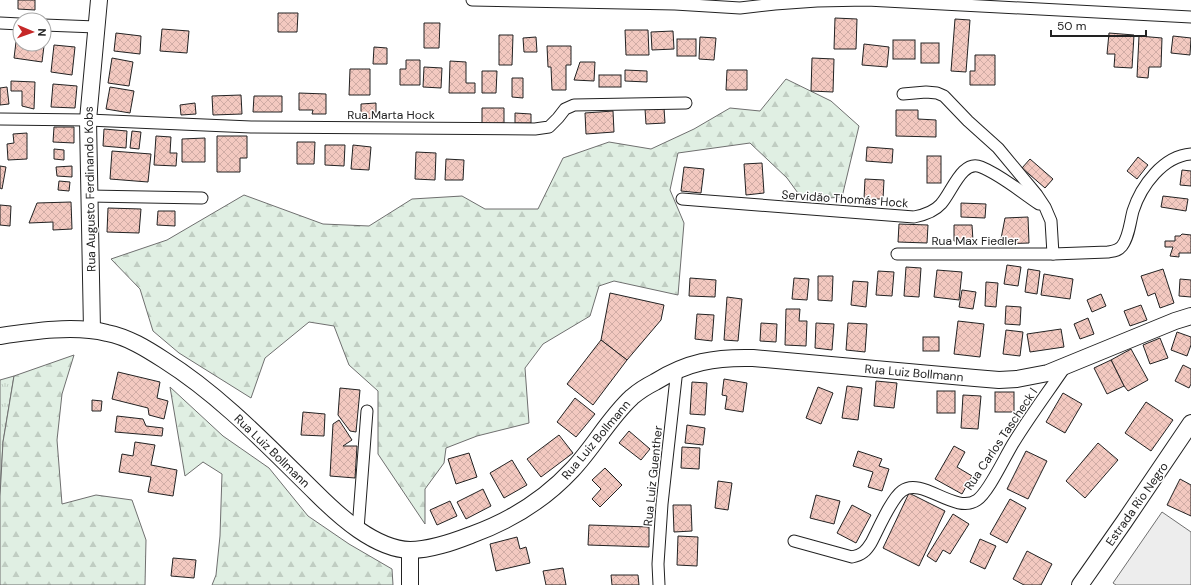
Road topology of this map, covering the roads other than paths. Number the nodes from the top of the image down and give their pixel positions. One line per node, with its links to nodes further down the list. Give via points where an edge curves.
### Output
1 (99, 0): 7 (main road, Rua Augusto Ferdinando Kobs)
2 (472, 0): 3 (street, via 675,4 740,8 810,1 867,0)
3 (1191, 17)
4 (0, 23): 5 (street)
5 (12, 24)
6 (52, 25): 7 (street)
7 (96, 27): 11 (main road, Rua Augusto Ferdinando Kobs)
8 (903, 94): 16 (street, via 926,92 944,96 1007,158)
9 (686, 103): 11 (street, Rua Marta Hock, via 574,105 565,109 549,127 535,129 251,127)
10 (0, 119): 11 (street, Rua Marta Hock)
11 (88, 120): 13 (main road, Rua Augusto Ferdinando Kobs)
12 (1191, 154): 18 (street, Rua Max Fiedler, via 1176,158 1156,173 1139,196 1125,240 1117,251)
13 (89, 196): 14 (street); 20 (main road, Rua Augusto Ferdinando Kobs)
14 (202, 198)
15 (682, 199): 16 (street, Servidão Thomás Hock, via 914,217 932,211 940,205 961,173 966,168 974,166 1007,182)
16 (1044, 207): 18 (street, via 1051,221)
17 (897, 254): 18 (street, Rua Max Fiedler)
18 (1053, 254)
19 (1191, 316): 22 (main road, Rua Luiz Bollmann)
20 (92, 330): 21 (main road, Rua Luiz Bollmann); 26 (main road, Rua Luiz Bollmann, via 132,341 193,380 261,440 325,503)
21 (0, 336)
22 (1065, 367): 23 (main road, Rua Luiz Bollmann, via 1034,376 999,380 732,357 704,360); 27 (street, Rua Carlos Tascheck I, via 1014,442 987,488 975,501 968,504 948,500 917,488 902,491 895,498 866,549 860,555 852,557)
23 (677, 369): 28 (main road, Rua Luiz Bollmann, via 632,397 573,470 537,502 504,522 484,530 443,545); 31 (street, Rua Luiz Guenther, via 662,504)
24 (367, 411): 26 (street)
25 (1191, 423): 29 (main road, Estrada Rio Negro)
26 (358, 529): 28 (main road, Rua Luiz Bollmann, via 386,544)
27 (794, 541)
28 (410, 550): 30 (main road)
29 (1082, 584)
30 (410, 585)
31 (659, 585)

